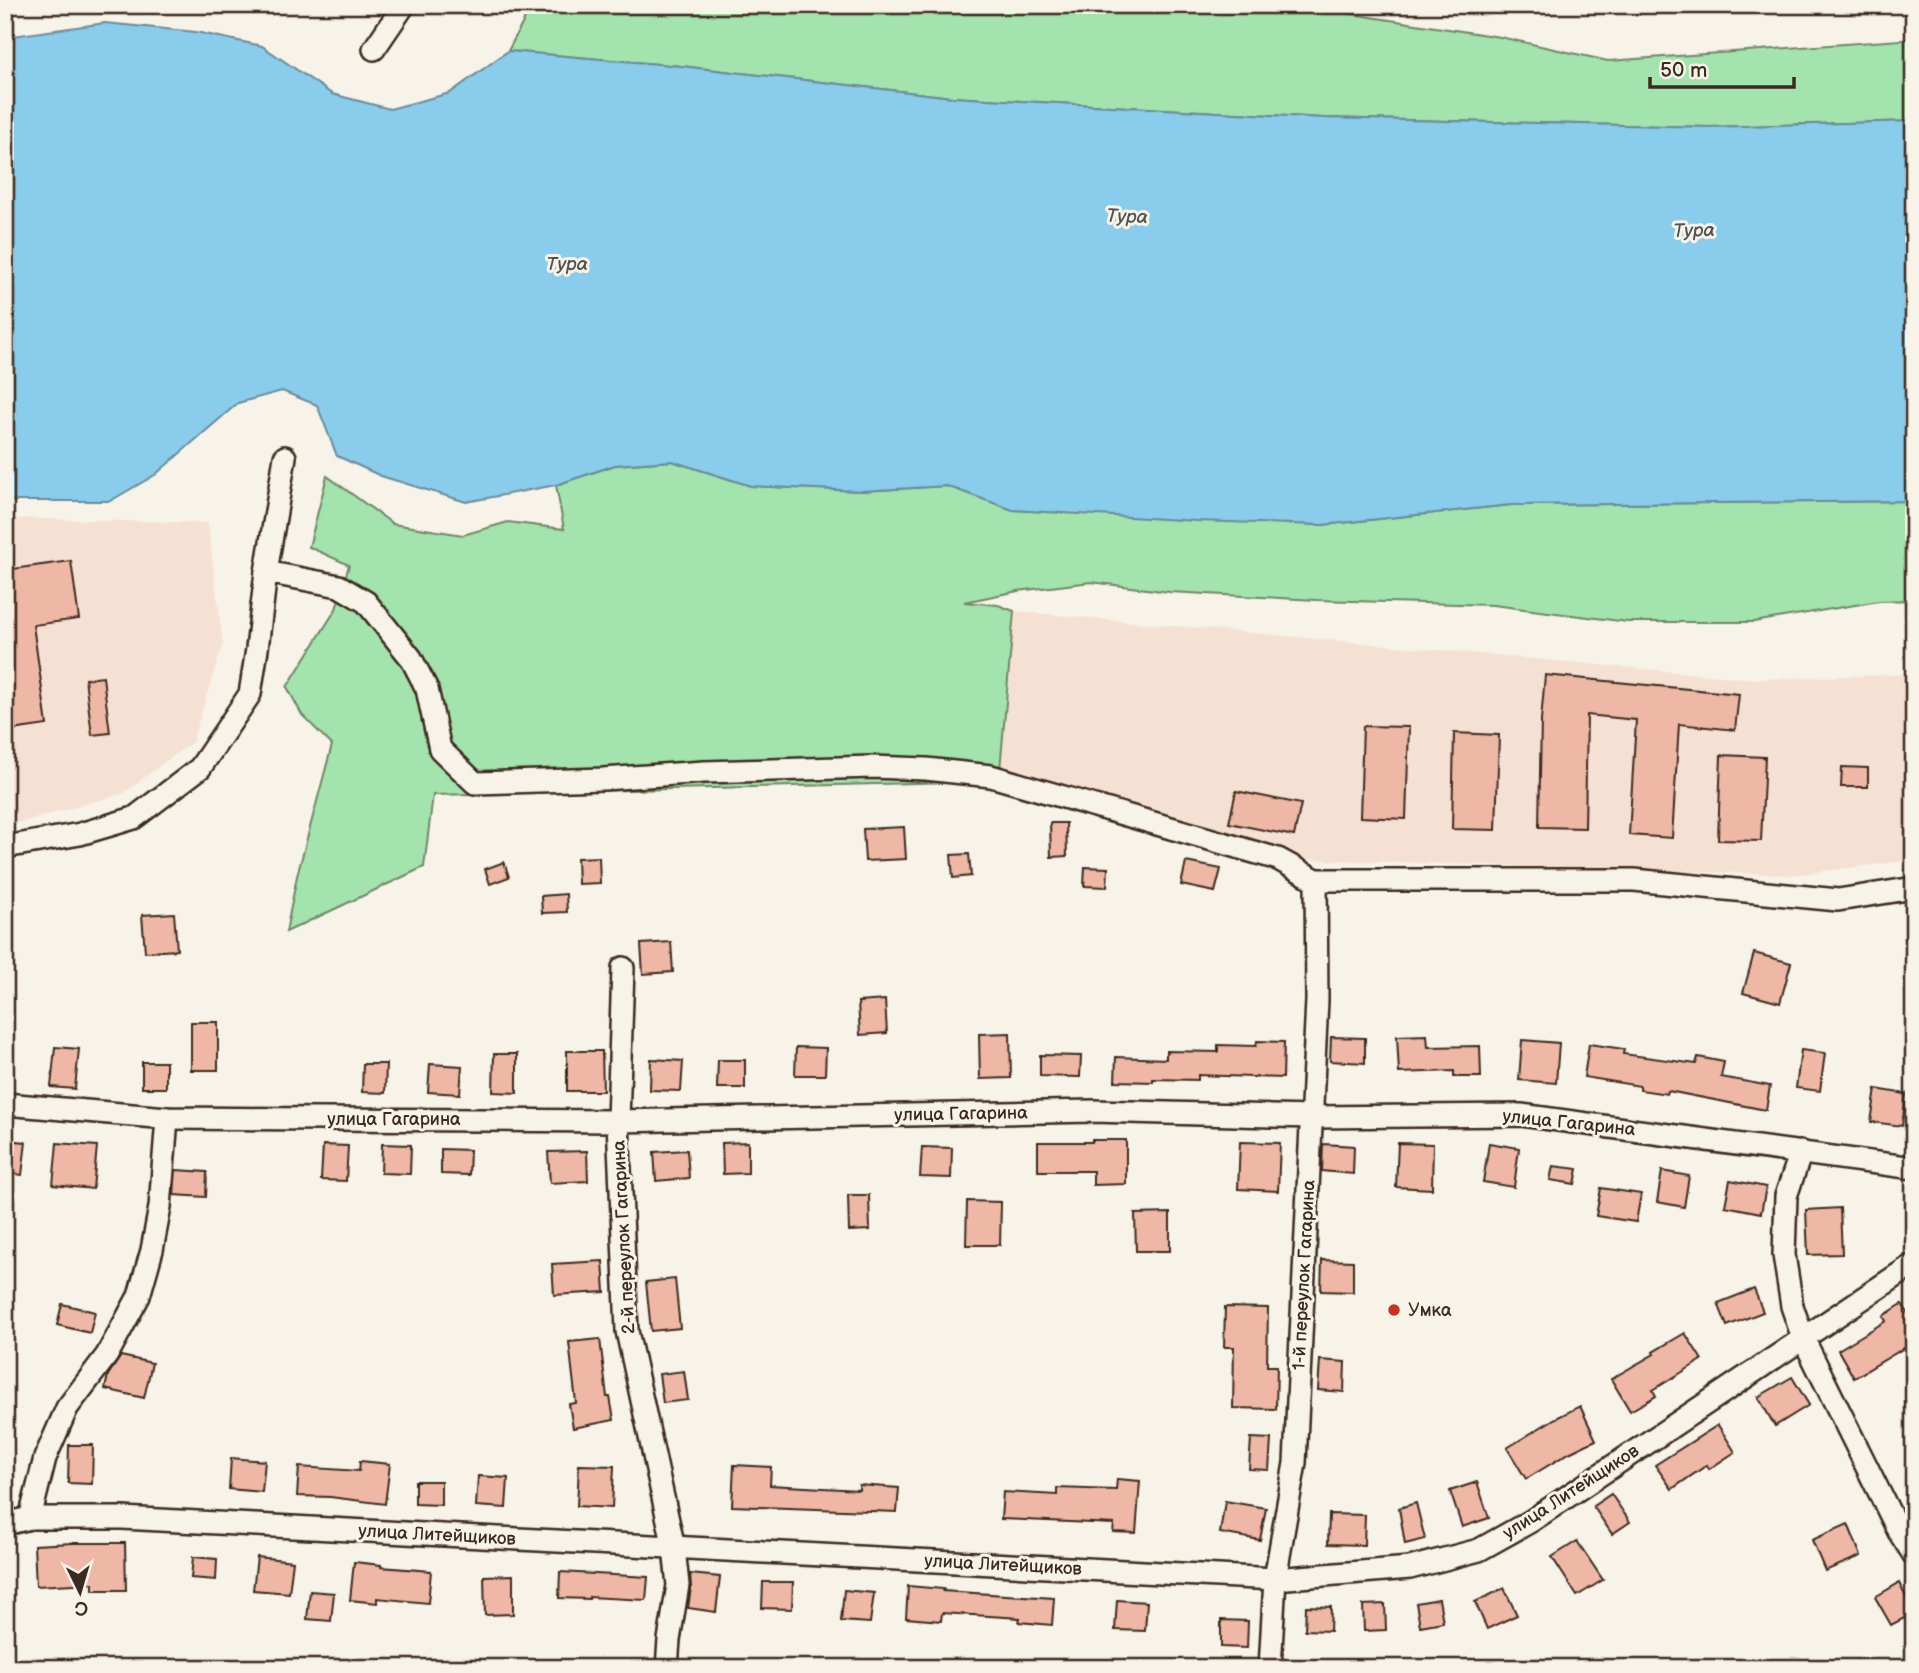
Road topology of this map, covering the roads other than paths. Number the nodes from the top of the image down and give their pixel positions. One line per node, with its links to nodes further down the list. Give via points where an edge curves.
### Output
1 (404, 5): 2 (street)
2 (374, 49)
3 (285, 457): 4 (street)
4 (266, 572): 5 (street, via 250,694 200,768 134,818 80,834); 6 (street, via 339,586 366,602 411,658 427,689 440,749 475,783 872,767 991,776 1278,859)
5 (5, 847)
6 (1316, 880): 7 (street, via 1633,880 1838,900); 10 (street, 1-й переулок Гагарина)
7 (1914, 888)
8 (623, 968): 12 (street, 2-й переулок Гагарина)
9 (5, 1104): 11 (street, улица Гагарина)
10 (1312, 1117): 12 (street, улица Гагарина, via 1093,1111); 13 (street, улица Гагарина, via 1521,1115); 21 (street, 1-й переулок Гагарина, via 1295,1463)
11 (167, 1118): 12 (street, улица Гагарина); 17 (street, via 160,1207 139,1296 107,1355 67,1408 45,1458)
12 (618, 1121): 19 (street, 2-й переулок Гагарина, via 627,1331)
13 (1801, 1152): 14 (street, улица Гагарина); 16 (street, via 1786,1196 1784,1255 1792,1306)
14 (1914, 1168)
15 (1914, 1264): 16 (street, улица Литейщиков)
16 (1803, 1338): 20 (street); 21 (street, улица Литейщиков, via 1531,1521 1479,1550 1410,1568)
17 (30, 1518): 18 (street, улица Литейщиков); 19 (street, улица Литейщиков, via 122,1518)
18 (5, 1524)
19 (674, 1548): 21 (street, улица Литейщиков); 22 (street, 2-й переулок Гагарина, via 678,1586)
20 (1914, 1555)
21 (1275, 1579): 23 (street, 1-й переулок Гагарина)
22 (667, 1668)
23 (1270, 1668)

